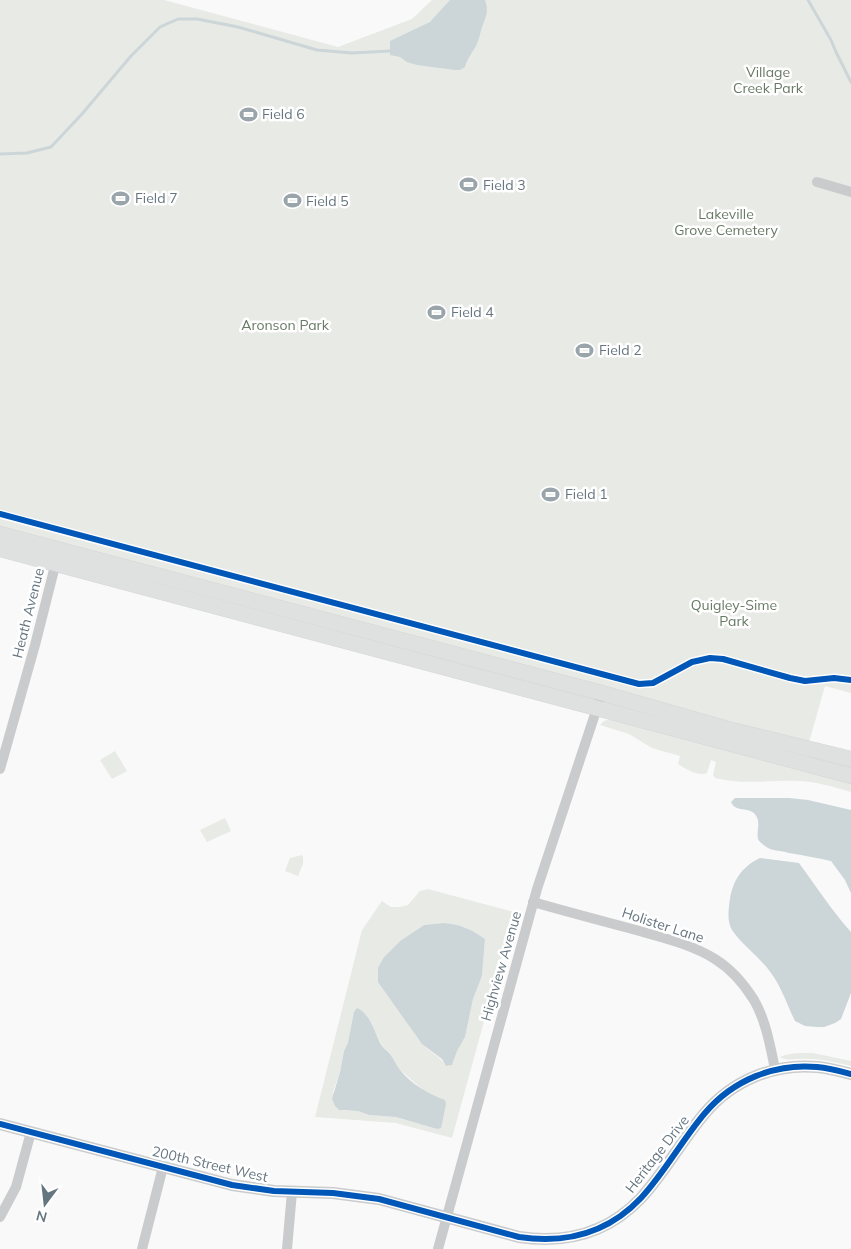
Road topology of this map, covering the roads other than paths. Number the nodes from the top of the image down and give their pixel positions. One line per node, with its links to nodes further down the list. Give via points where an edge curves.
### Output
1 (817, 182): 2 (street)
2 (851, 192)
3 (0, 534): 5 (main road)
4 (0, 549): 5 (main road)
5 (57, 557): 6 (main road); 7 (main road); 9 (street, Heath Avenue)
6 (602, 693): 7 (street, Highview Avenue); 8 (main road)
7 (597, 708): 10 (main road); 11 (street, Highview Avenue)
8 (851, 760)
9 (0, 769)
10 (851, 776)
11 (533, 902): 12 (street, Holister Lane, via 660,937 693,948 722,964 738,979 756,1005); 18 (street, Highview Avenue)
12 (775, 1069): 13 (street, Heritage Drive, via 811,1066); 18 (street, Heritage Drive, via 740,1083 719,1099 699,1120 646,1192 623,1214 602,1227 574,1236 539,1239)
13 (851, 1074)
14 (0, 1124): 15 (street, 200th Street West)
15 (31, 1132): 16 (street, 200th Street West); 19 (street, via 16,1187)
16 (163, 1167): 17 (street, 200th Street West, via 239,1186); 20 (street)
17 (292, 1192): 18 (street, 200th Street West, via 363,1196); 21 (street)
18 (447, 1217): 22 (street, Highview Avenue)
19 (0, 1218)
20 (142, 1249)
21 (287, 1249)
22 (438, 1249)

